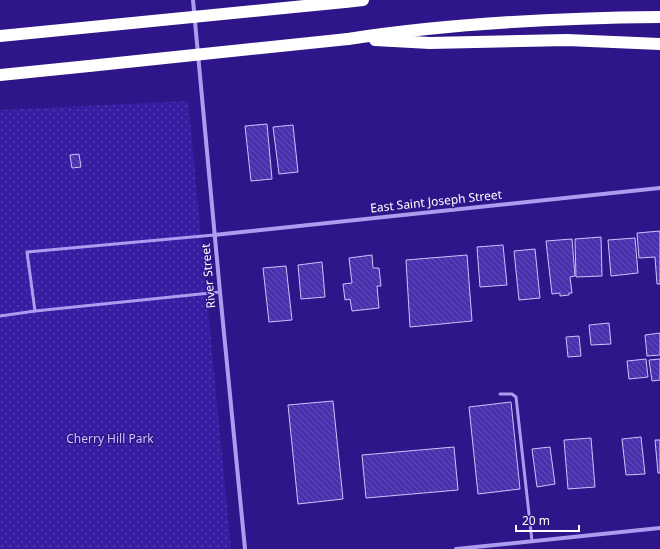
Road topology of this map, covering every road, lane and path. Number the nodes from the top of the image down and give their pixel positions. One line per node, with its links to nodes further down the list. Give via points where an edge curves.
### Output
1 (192, 0): 9 (street, River Street)
2 (363, 0): 4 (highway, bridge)
3 (660, 17): 5 (highway, via 490,23)
4 (0, 36)
5 (348, 39): 6 (highway, via 430,43 567,40); 7 (highway, bridge)
6 (660, 44)
7 (0, 75)
8 (660, 188): 9 (street, East Saint Joseph Street)
9 (214, 235): 10 (street, River Street); 11 (lane, via 27,252)
10 (220, 292): 11 (lane); 16 (street, River Street)
11 (35, 311): 12 (lane)
12 (0, 316)
13 (500, 394): 15 (lane, via 512,394 516,397)
14 (660, 528): 15 (street)
15 (532, 541): 17 (street)
16 (245, 549)
17 (456, 549)

